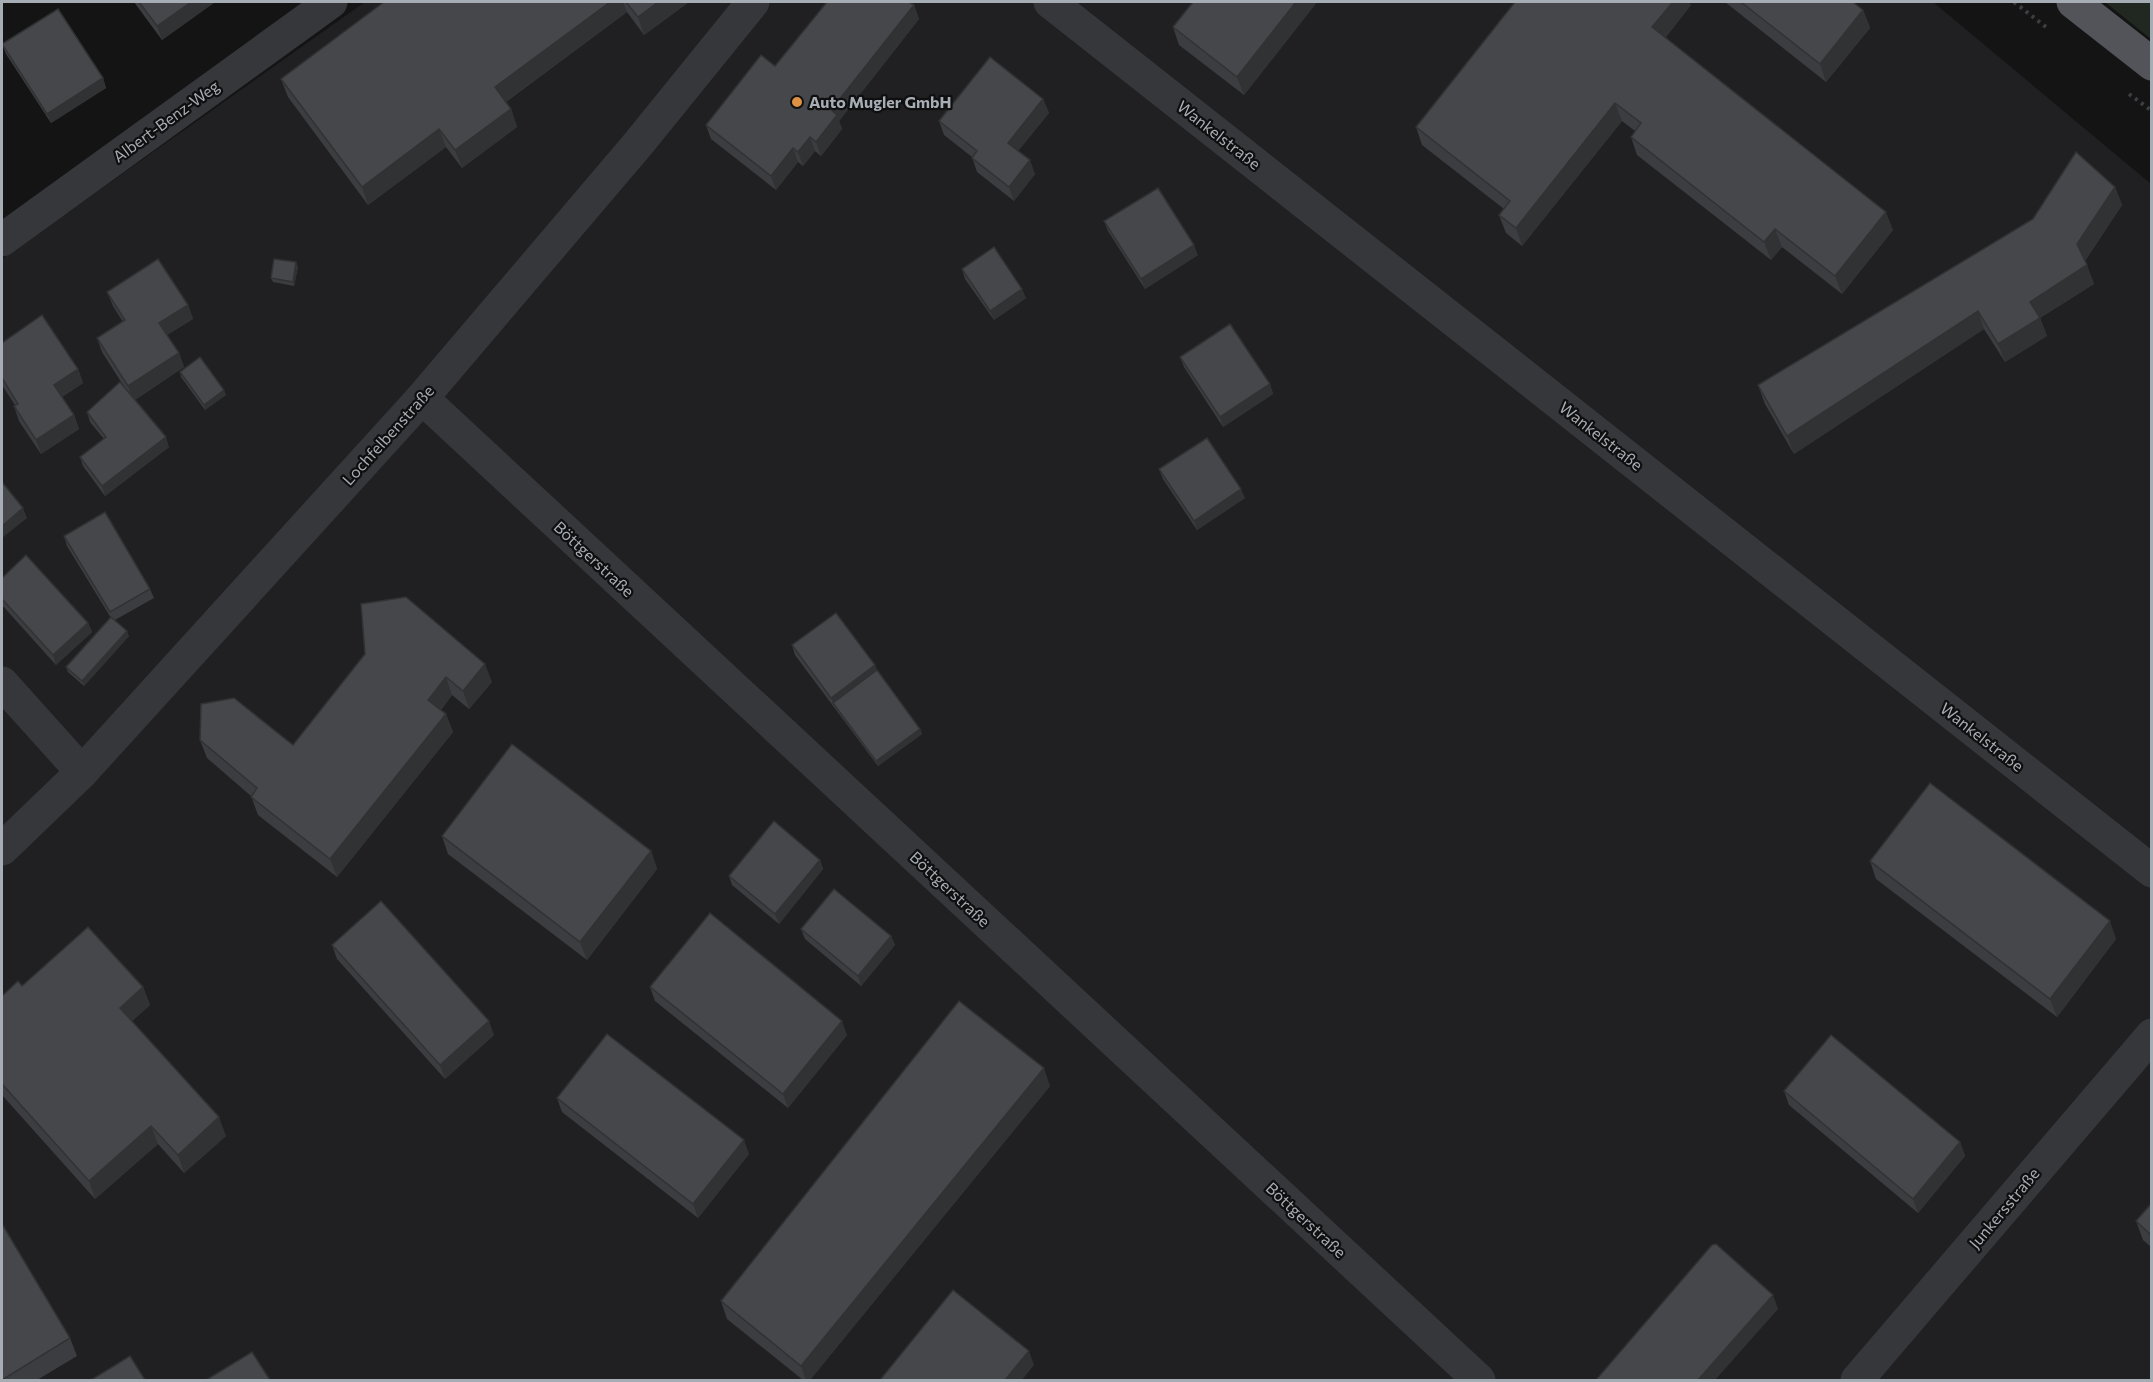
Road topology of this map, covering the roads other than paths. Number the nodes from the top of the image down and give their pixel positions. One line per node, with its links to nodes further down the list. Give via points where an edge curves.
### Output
1 (332, 2): 6 (street, Albert-Benz-Weg)
2 (753, 2): 7 (street, Lochfelbenstraße)
3 (1050, 2): 11 (street, Wankelstraße)
4 (2073, 2): 5 (main road)
5 (2151, 64)
6 (2, 240)
7 (422, 398): 9 (street, Lochfelbenstraße); 13 (street, Böttgerstraße)
8 (2, 683): 9 (street)
9 (82, 772): 10 (street, Lochfelbenstraße)
10 (2, 849)
11 (2151, 871)
12 (2151, 1035): 14 (street, Junkersstraße)
13 (1479, 1380)
14 (1857, 1380)

